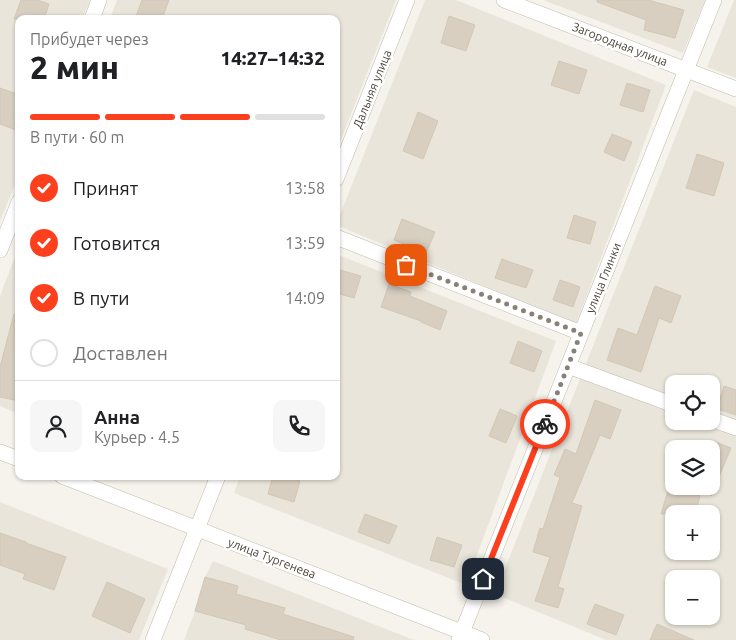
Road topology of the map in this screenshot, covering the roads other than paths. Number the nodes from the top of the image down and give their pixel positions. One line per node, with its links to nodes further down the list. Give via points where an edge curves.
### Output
1 (99, 0): 5 (street)
2 (407, 0): 8 (street, Дальняя улица)
3 (504, 0): 6 (street, Загородная улица)
4 (714, 0): 6 (street, улица Глинки)
5 (93, 15)
6 (686, 69): 7 (street, Загородная улица); 12 (street, улица Глинки)
7 (736, 89)
8 (340, 169)
9 (15, 212): 11 (street)
10 (340, 239): 12 (street)
11 (0, 250)
12 (581, 333): 13 (street, улица Глинки)
13 (568, 366): 14 (street); 22 (street, улица Глинки)
14 (665, 402)
15 (720, 422): 16 (street)
16 (736, 428)
17 (0, 452): 18 (street)
18 (15, 458)
19 (72, 480): 21 (street, улица Тургенева)
20 (216, 480): 21 (street)
21 (197, 529): 22 (street, улица Тургенева); 23 (street)
22 (461, 636): 24 (street, улица Тургенева)
23 (153, 640)
24 (482, 640)

